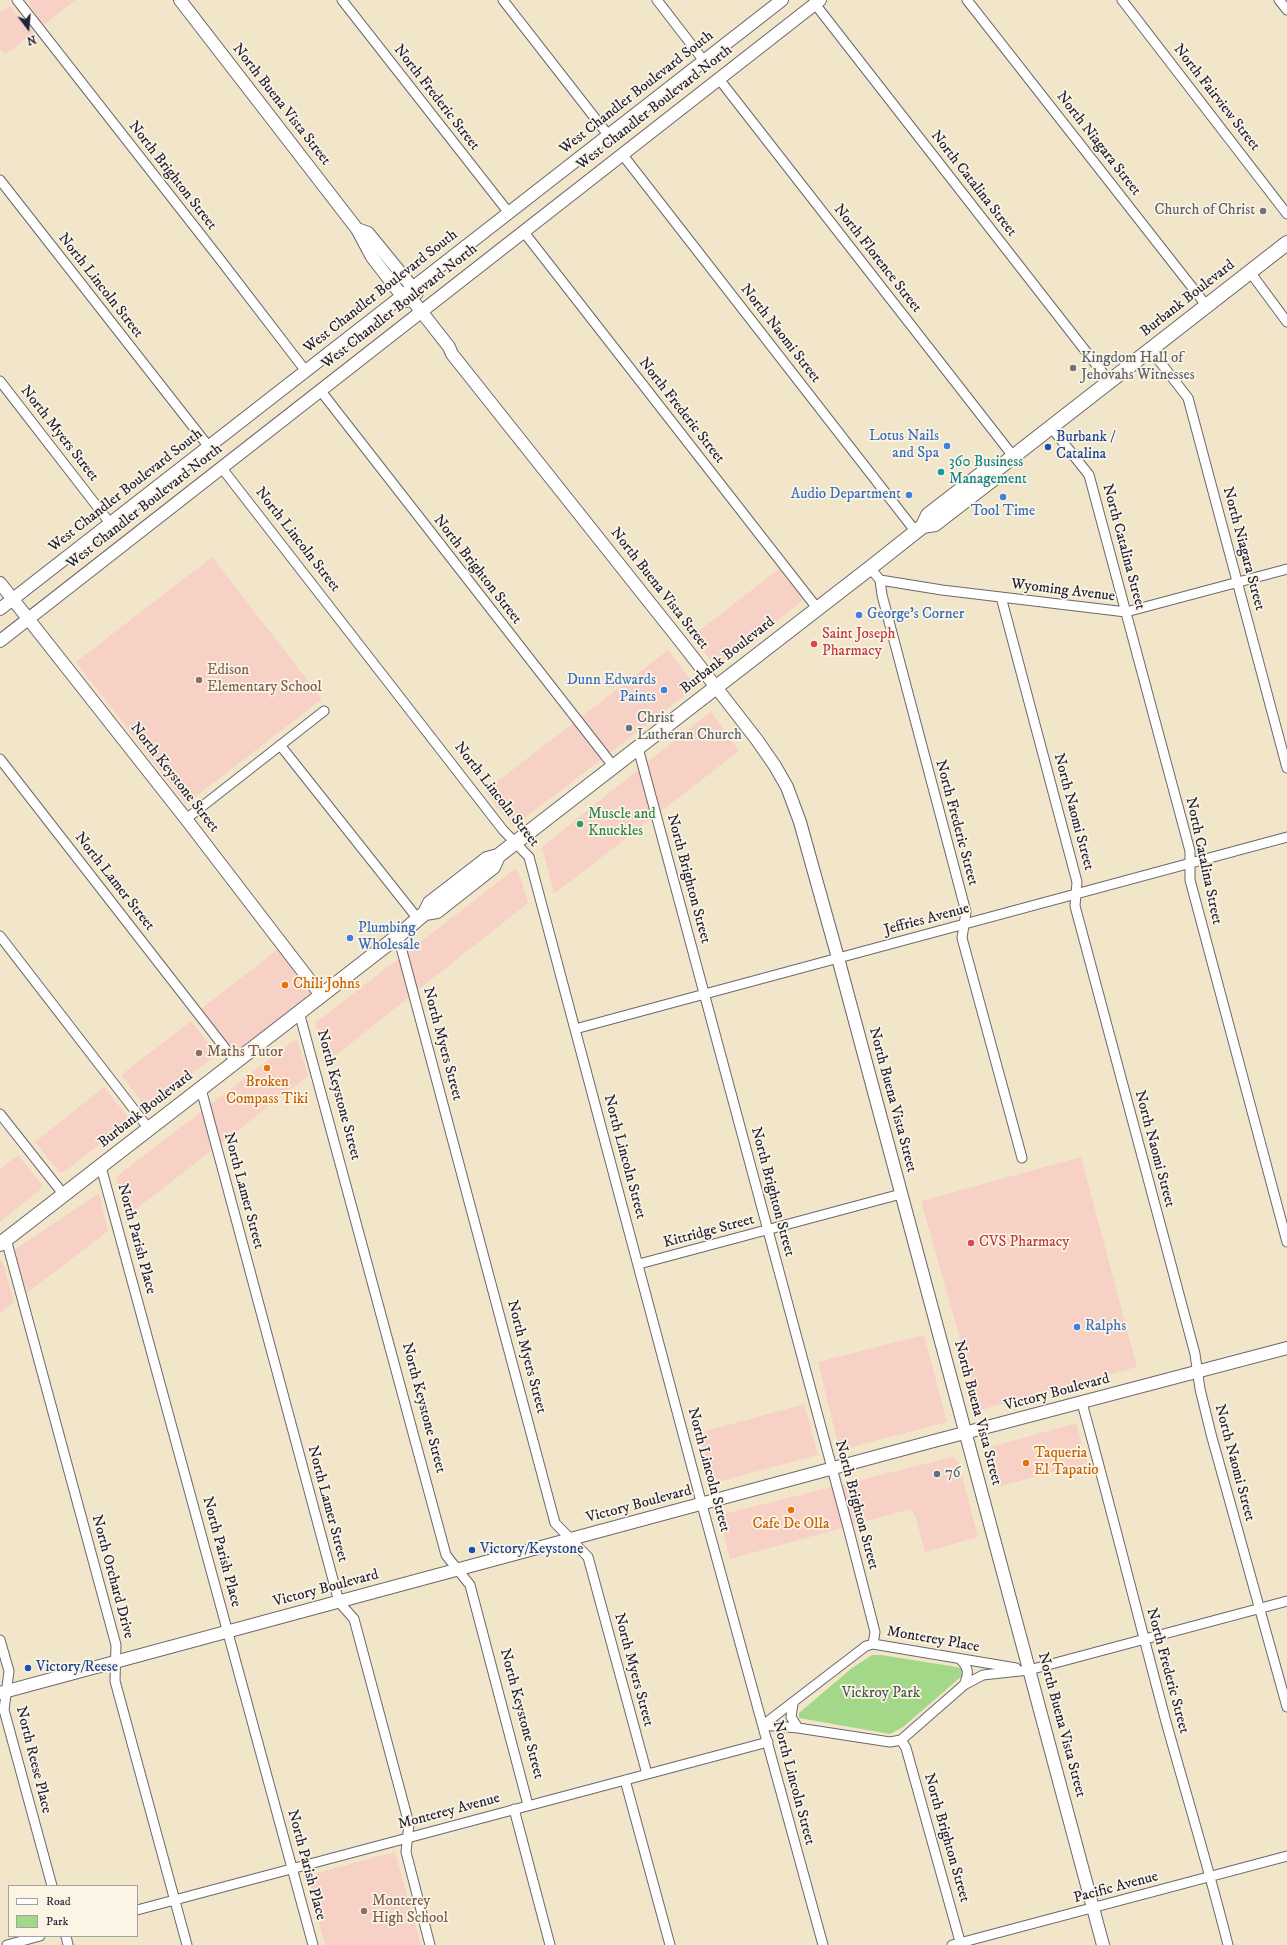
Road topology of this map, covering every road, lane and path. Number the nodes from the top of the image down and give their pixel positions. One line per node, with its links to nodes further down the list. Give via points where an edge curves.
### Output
1 (17, 0): 27 (street, North Brighton Street)
2 (180, 0): 22 (main road, North Buena Vista Street, via 359,233 368,233)
3 (342, 0): 17 (street, North Frederic Street)
4 (503, 0): 14 (street)
5 (656, 0): 12 (street)
6 (782, 0): 12 (main road, West Chandler Boulevard South)
7 (967, 0): 23 (street, North Niagara Street)
8 (1122, 0): 18 (street, North Fairview Street)
9 (1279, 0): 11 (street)
10 (818, 2): 13 (main road, West Chandler Boulevard North); 29 (street, North Catalina Street)
11 (1287, 10)
12 (704, 61): 14 (main road, West Chandler Boulevard South)
13 (719, 79): 15 (main road, West Chandler Boulevard North); 33 (street, North Florence Street)
14 (609, 136): 17 (main road, West Chandler Boulevard South)
15 (622, 154): 19 (main road, West Chandler Boulevard North); 36 (street, North Naomi Street)
16 (0, 180): 32 (street, North Lincoln Street)
17 (509, 214): 22 (main road, West Chandler Boulevard South)
18 (1287, 214)
19 (523, 231): 24 (main road, West Chandler Boulevard North); 44 (street, North Frederic Street)
20 (1287, 243): 21 (main road, Burbank Boulevard)
21 (1250, 272): 23 (main road, Burbank Boulevard); 25 (street)
22 (408, 291): 24 (main road, North Buena Vista Street); 27 (main road, West Chandler Boulevard South)
23 (1206, 306): 26 (main road, Burbank Boulevard)
24 (422, 311): 30 (main road, West Chandler Boulevard North); 49 (main road, North Buena Vista Street, via 447,353 454,356)
25 (1287, 322)
26 (1150, 349): 29 (main road, Burbank Boulevard); 40 (street, North Niagara Street, via 1188,398)
27 (305, 370): 32 (main road, West Chandler Boulevard South)
28 (0, 381): 35 (street, North Myers Street)
29 (1109, 381): 31 (main road, Burbank Boulevard)
30 (320, 390): 34 (main road, West Chandler Boulevard North); 54 (street, North Brighton Street)
31 (1051, 427): 33 (main road, Burbank Boulevard); 46 (street, North Catalina Street, via 1089,475)
32 (209, 447): 35 (main road, West Chandler Boulevard South)
33 (1013, 456): 36 (main road, Burbank Boulevard, via 996,470 992,480 935,524)
34 (221, 466): 47 (main road, West Chandler Boulevard North); 58 (street, North Lincoln Street, via 503,830)
35 (110, 523): 43 (main road, West Chandler Boulevard South)
36 (919, 529): 37 (main road, Burbank Boulevard)
37 (870, 568): 39 (street); 44 (main road, Burbank Boulevard)
38 (1287, 569): 40 (street, Wyoming Avenue)
39 (880, 580): 42 (street, Wyoming Avenue); 62 (street, North Frederic Street, via 966,912)
40 (1237, 582): 46 (street, Wyoming Avenue); 55 (street, North Niagara Street)
41 (0, 583): 43 (main road, North Keystone Street)
42 (1001, 597): 46 (street, Wyoming Avenue); 60 (street, North Naomi Street, via 1078,882)
43 (13, 599): 45 (main road, West Chandler Boulevard South); 47 (main road, North Keystone Street)
44 (817, 608): 49 (main road, Burbank Boulevard)
45 (0, 609)
46 (1126, 612): 59 (street, North Catalina Street, via 1190,851)
47 (28, 618): 48 (main road, West Chandler Boulevard North); 56 (main road, North Keystone Street)
48 (0, 641)
49 (715, 688): 52 (main road, Burbank Boulevard); 65 (main road, North Buena Vista Street, via 757,740 787,787 800,822)
50 (324, 711): 51 (street)
51 (280, 745): 56 (street); 61 (street)
52 (638, 748): 54 (main road, Burbank Boulevard); 66 (street, North Brighton Street)
53 (0, 759): 70 (street, North Lamer Street)
54 (614, 767): 58 (main road, Burbank Boulevard)
55 (1287, 768)
56 (186, 819): 67 (main road, North Keystone Street)
57 (1287, 838): 59 (street, Jeffries Avenue)
58 (516, 843): 61 (main road, Burbank Boulevard, via 498,856 493,867 437,911); 69 (street, North Lincoln Street, via 529,857)
59 (1190, 864): 60 (street, Jeffries Avenue); 80 (street, North Catalina Street, via 1190,880)
60 (1076, 894): 62 (street, Jeffries Avenue); 83 (street, North Naomi Street, via 1075,906 1184,1311)
61 (422, 916): 64 (main road, Burbank Boulevard)
62 (964, 925): 65 (street, Jeffries Avenue); 74 (street, North Frederic Street, via 962,938)
63 (0, 936): 73 (street)
64 (398, 936): 67 (main road, Burbank Boulevard); 88 (street, North Myers Street, via 555,1523)
65 (838, 958): 66 (street, Jeffries Avenue); 76 (main road, North Buena Vista Street)
66 (704, 994): 69 (street, Jeffries Avenue); 78 (street, North Brighton Street)
67 (321, 995): 68 (main road, Burbank Boulevard)
68 (299, 1012): 70 (main road, Burbank Boulevard); 89 (street, North Keystone Street, via 446,1555)
69 (575, 1029): 81 (street, North Lincoln Street)
70 (235, 1061): 71 (main road, Burbank Boulevard)
71 (201, 1089): 73 (main road, Burbank Boulevard); 91 (street, North Lamer Street)
72 (0, 1114): 77 (street)
73 (150, 1129): 75 (main road, Burbank Boulevard)
74 (1022, 1158)
75 (101, 1167): 77 (main road, Burbank Boulevard); 93 (street, North Parish Place)
76 (901, 1194): 78 (street, Kittridge Street); 85 (main road, North Buena Vista Street)
77 (64, 1195): 79 (main road, Burbank Boulevard)
78 (768, 1231): 81 (street, Kittridge Street); 86 (street, North Brighton Street)
79 (3, 1242): 98 (street, North Orchard Drive, via 116,1645)
80 (1287, 1242)
81 (639, 1264): 87 (street, North Lincoln Street)
82 (1287, 1348): 83 (main road, Victory Boulevard)
83 (1197, 1372): 84 (main road, Victory Boulevard); 92 (street, North Naomi Street)
84 (1082, 1403): 85 (main road, Victory Boulevard); 94 (street, North Frederic Street)
85 (966, 1433): 86 (main road, Victory Boulevard); 99 (main road, North Buena Vista Street)
86 (831, 1469): 87 (main road, Victory Boulevard); 96 (street, North Brighton Street, via 875,1632)
87 (702, 1505): 88 (main road, Victory Boulevard); 104 (street, North Lincoln Street)
88 (573, 1539): 89 (main road, Victory Boulevard); 108 (street, North Myers Street, via 588,1557)
89 (457, 1570): 91 (main road, Victory Boulevard); 110 (street, North Keystone Street, via 470,1585)
90 (1287, 1601): 92 (street)
91 (339, 1602): 93 (main road, Victory Boulevard); 112 (street, North Lamer Street, via 354,1619 409,1824)
92 (1258, 1608): 94 (street); 103 (street, North Naomi Street)
93 (228, 1632): 98 (main road, Victory Boulevard); 114 (street, North Parish Place)
94 (1144, 1638): 99 (street); 115 (street, North Frederic Street)
95 (0, 1640): 101 (street, North Reese Place, via 9,1671)
96 (873, 1644): 97 (street, Monterey Place); 102 (street, Monterey Place, via 866,1646)
97 (960, 1659): 99 (street, Monterey Place); 100 (street, via 967,1666 968,1672)
98 (116, 1662): 101 (main road, Victory Boulevard); 117 (street, North Orchard Drive, via 115,1681)
99 (1029, 1670): 100 (street, via 983,1675); 118 (main road, North Buena Vista Street)
100 (964, 1685): 106 (street)
101 (3, 1692): 116 (street, North Reese Place, via 4,1710)
102 (793, 1704): 104 (street, Monterey Place); 105 (street, via 791,1717)
103 (1287, 1707)
104 (763, 1725): 105 (street); 107 (street, North Lincoln Street)
105 (798, 1728): 106 (street, via 890,1742)
106 (902, 1740): 121 (street, North Brighton Street)
107 (768, 1742): 108 (street, Monterey Avenue); 128 (street, North Lincoln Street)
108 (647, 1774): 109 (street, Monterey Avenue)
109 (625, 1780): 110 (street, Monterey Avenue); 127 (street)
110 (528, 1805): 111 (street, Monterey Avenue)
111 (514, 1809): 112 (street, Monterey Avenue); 126 (street)
112 (408, 1838): 114 (street, Monterey Avenue); 125 (street, North Lamer Street, via 406,1852)
113 (1287, 1856): 115 (street, Pacific Avenue)
114 (292, 1869): 117 (street, Monterey Avenue); 124 (street, North Parish Place)
115 (1211, 1877): 118 (street, Pacific Avenue); 130 (street, North Frederic Street)
116 (52, 1885)
117 (175, 1900): 119 (street, Monterey Avenue); 123 (street, North Orchard Drive)
118 (1093, 1908): 121 (street, Pacific Avenue); 129 (main road, North Buena Vista Street)
119 (138, 1910)
120 (36, 1937): 122 (street)
121 (958, 1944)
122 (7, 1945)
123 (187, 1945)
124 (313, 1945)
125 (430, 1945)
126 (550, 1945)
127 (670, 1945)
128 (823, 1945)
129 (1103, 1945)
130 (1228, 1945)

